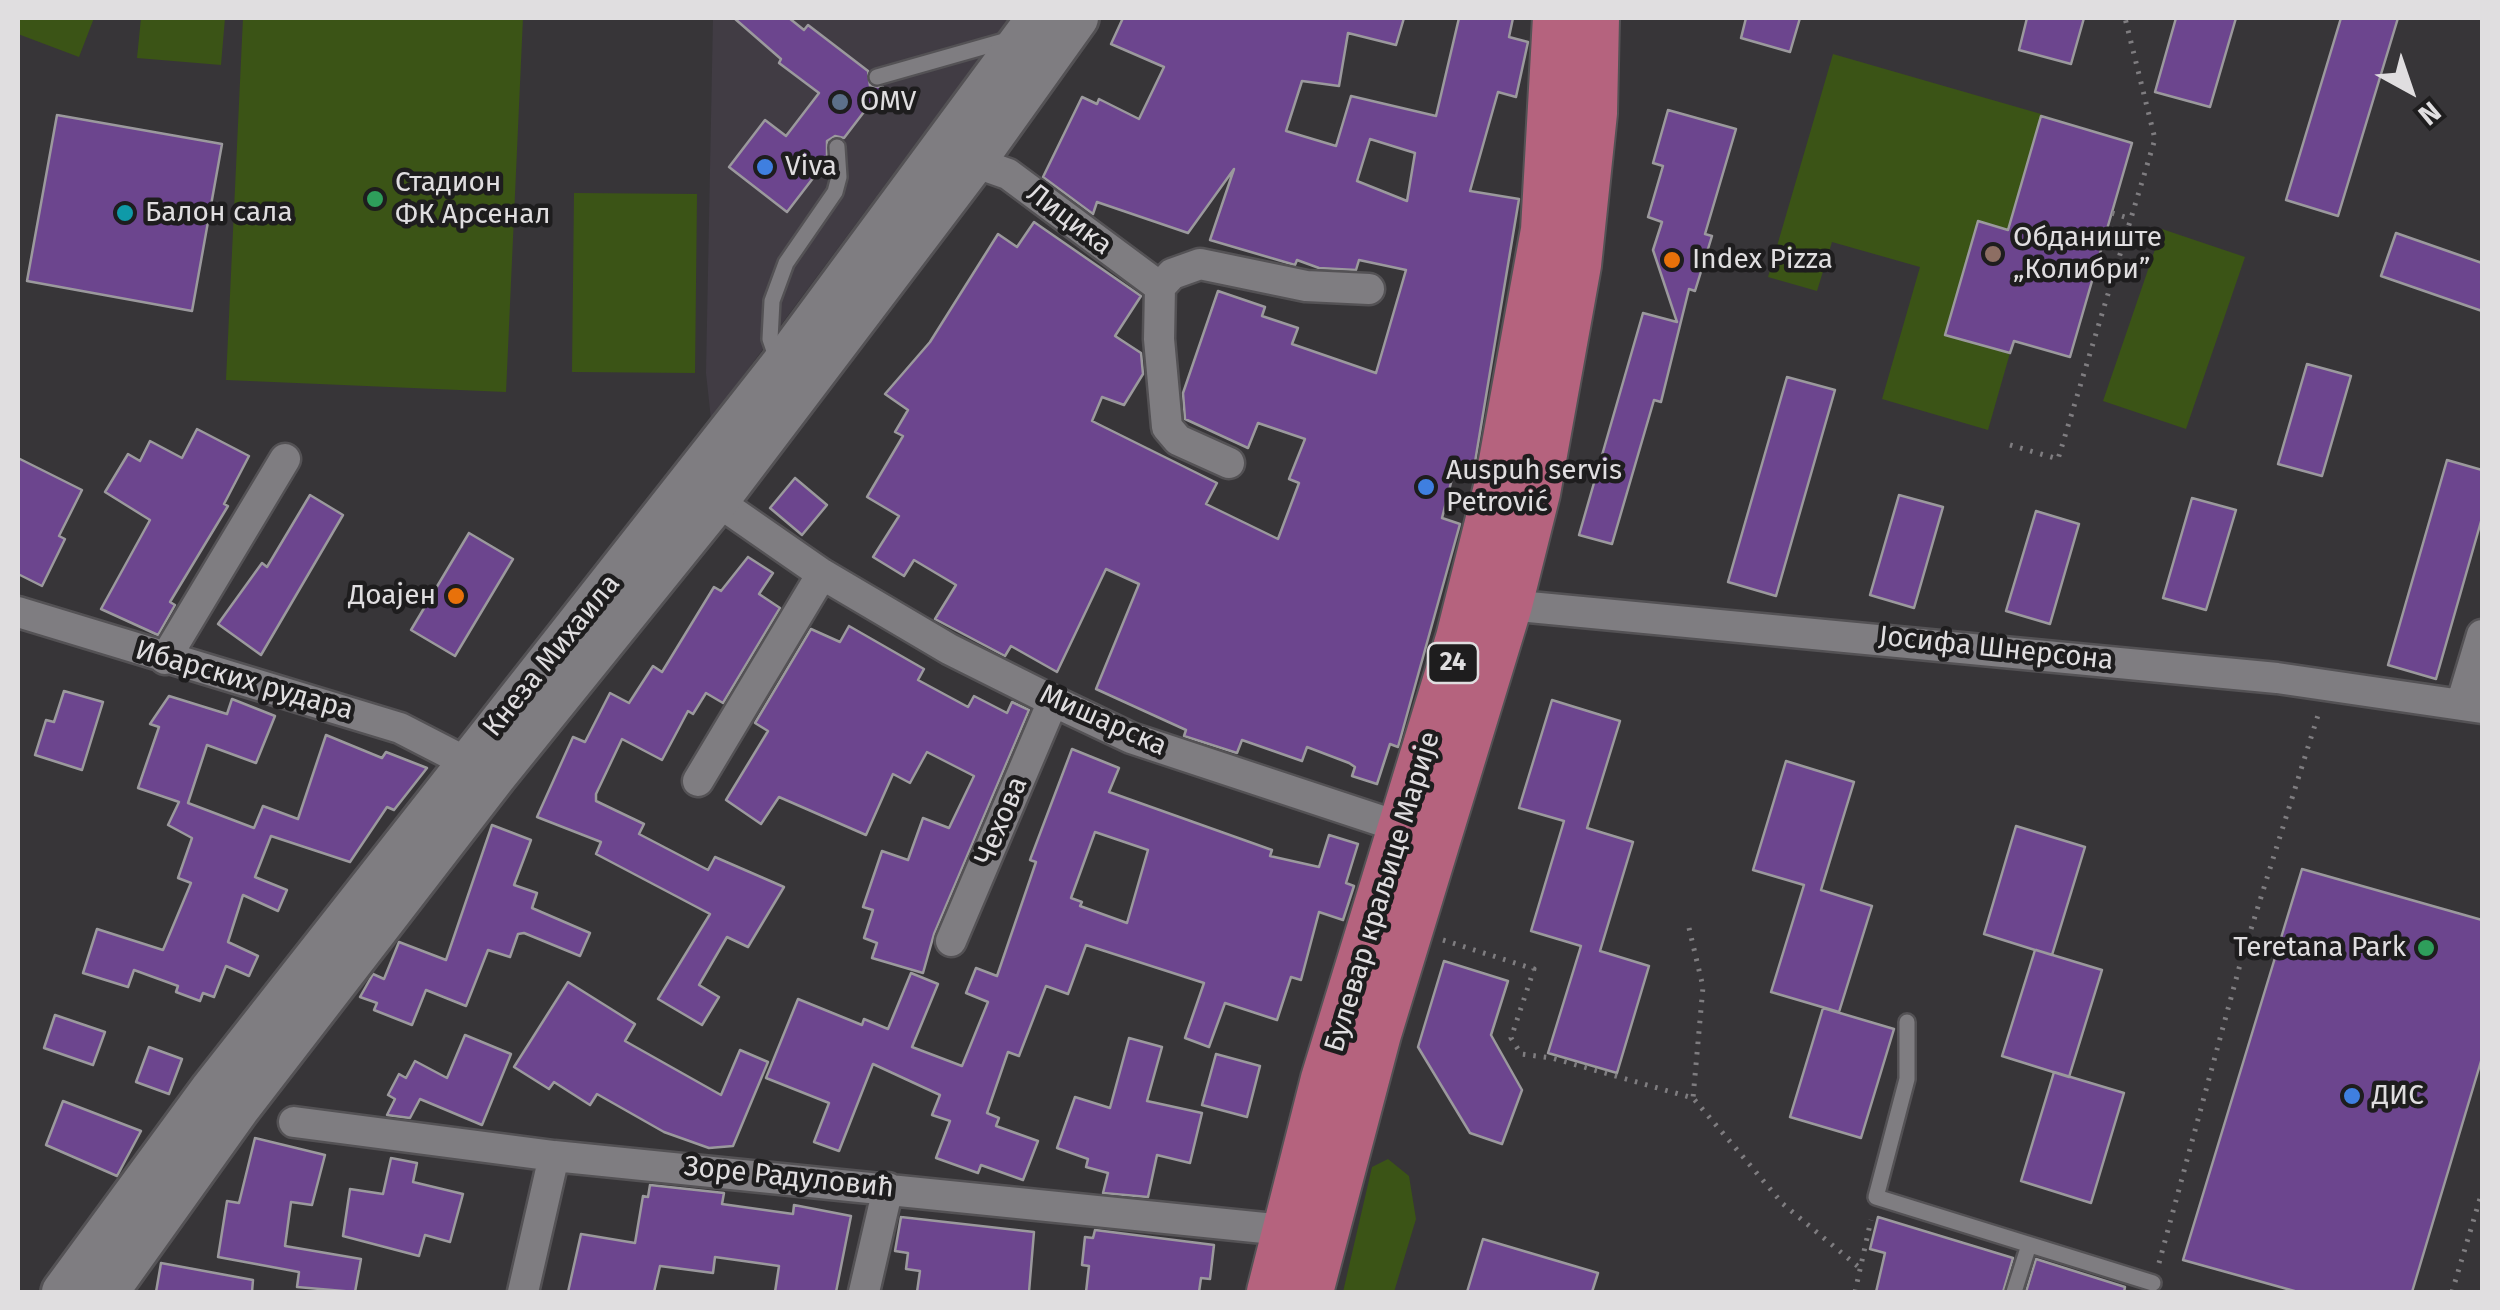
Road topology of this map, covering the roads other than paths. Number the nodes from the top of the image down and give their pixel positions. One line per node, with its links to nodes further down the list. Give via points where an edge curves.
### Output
1 (1077, 18): 7 (main road, Кнеза Михаила)
2 (1557, 18): 23 (main road, Булевар краљице Марије / 24, via 1546,230 1521,376 1472,592)
3 (1595, 18): 15 (main road, Булевар краљице Марије / 24, via 1593,113 1568,332)
4 (1031, 27): 5 (lane); 10 (main road, Кнеза Михаила)
5 (877, 77)
6 (836, 147): 10 (lane, via 834,192 786,262 772,302 772,354)
7 (974, 162): 8 (street, Лицика, via 1008,174); 13 (main road, Кнеза Михаила)
8 (1160, 287): 9 (street, via 1172,274 1200,264 1306,286); 12 (street, via 1167,427 1178,440)
9 (1369, 289)
10 (782, 366): 21 (main road, Кнеза Михаила)
11 (285, 459): 18 (street)
12 (1229, 464)
13 (717, 500): 14 (street, Мишарска); 33 (main road, Кнеза Михаила, via 401,897)
14 (822, 574): 19 (street, Мишарска); 22 (street)
15 (1508, 605): 20 (street, Јосифа Шнерсона, via 1957,644); 37 (main road, Булевар краљице Марије / 24, via 1377,1034)
16 (18, 612): 18 (street, Ибарских рудара)
17 (2482, 635): 20 (street)
18 (165, 659): 21 (street, Ибарских рудара, via 400,728)
19 (1053, 701): 23 (street, Мишарска, via 1131,738); 24 (street, Чехова)
20 (2472, 706)
21 (466, 762): 32 (main road, Кнеза Михаила)
22 (698, 782)
23 (1403, 828): 29 (main road, Булевар краљице Марије / 24)
24 (952, 941)
25 (1907, 1022): 30 (lane, via 1907,1080 1876,1197)
26 (294, 1122): 27 (street, Зоре Радуловић)
27 (554, 1156): 28 (street, Зоре Радуловић); 34 (street)
28 (888, 1188): 29 (street, Зоре Радуловић); 35 (street)
29 (1284, 1230): 36 (main road, Булевар краљице Марије / 24)
30 (2028, 1248): 31 (lane); 38 (lane)
31 (2154, 1283)
32 (63, 1292)
33 (107, 1292)
34 (523, 1292)
35 (864, 1292)
36 (1271, 1292)
37 (1309, 1292)
38 (2014, 1292)

